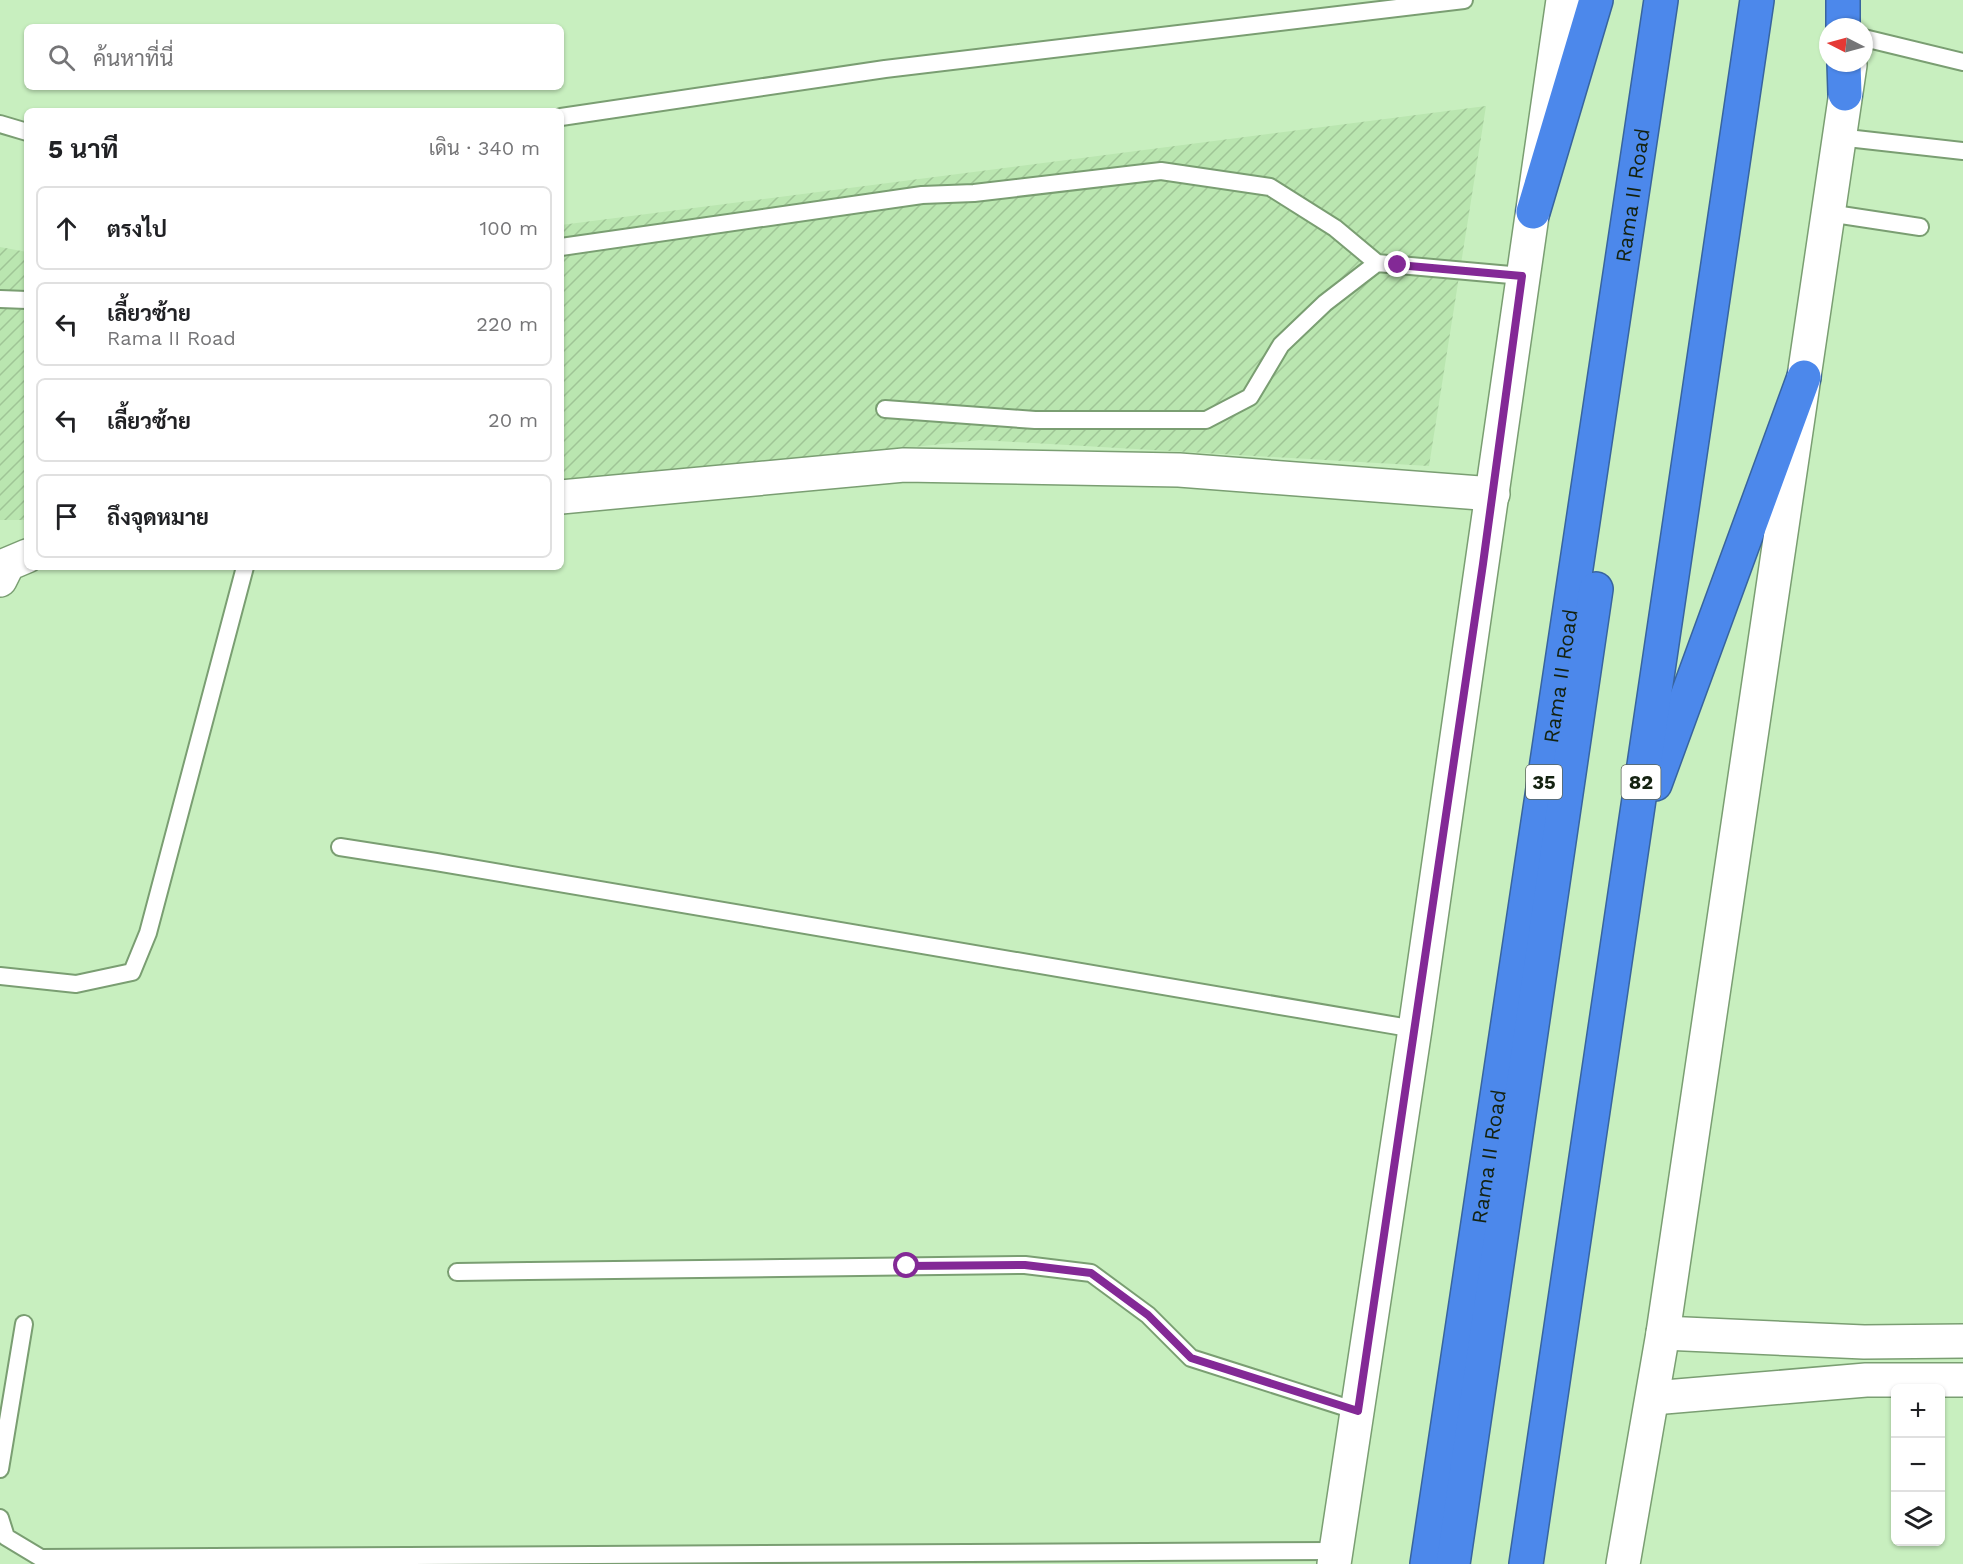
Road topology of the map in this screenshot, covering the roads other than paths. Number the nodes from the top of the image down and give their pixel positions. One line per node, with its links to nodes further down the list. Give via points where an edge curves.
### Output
1 (1464, 0): 15 (lane, via 885,69)
2 (1563, 0): 20 (main road)
3 (1596, 0): 20 (highway)
4 (1661, 0): 52 (highway, Rama II Road / 35)
5 (1683, 0): 53 (highway)
6 (1757, 0): 54 (highway, 82)
7 (1769, 0): 35 (highway)
8 (1843, 0): 10 (highway)
9 (1860, 0): 11 (main road)
10 (1843, 18)
11 (1857, 18)
12 (1873, 40): 13 (lane)
13 (1963, 62)
14 (1846, 73): 18 (main road)
15 (564, 117)
16 (0, 124): 17 (lane)
17 (24, 131)
18 (1838, 137): 19 (lane); 21 (main road)
19 (1963, 151)
20 (1533, 212): 25 (main road)
21 (1828, 213): 22 (lane); 28 (main road)
22 (1920, 227)
23 (564, 247): 24 (lane, via 922,195 974,193 1161,171 1270,187 1335,228)
24 (1377, 263): 25 (lane); 29 (lane, via 1325,303 1281,345 1250,397 1206,420 1035,420)
25 (1522, 276): 30 (main road)
26 (0, 299): 27 (lane)
27 (24, 300)
28 (1804, 377): 35 (highway); 41 (main road)
29 (885, 409)
30 (1493, 494): 31 (main road, via 1179,470 904,465); 38 (main road)
31 (564, 498)
32 (24, 557): 34 (main road, via 8,564)
33 (244, 570): 37 (lane, via 148,933 132,972 76,984)
34 (0, 580)
35 (1651, 795): 55 (highway)
36 (340, 847): 38 (lane)
37 (0, 976)
38 (1415, 1029): 47 (main road)
39 (457, 1272): 47 (lane, via 1025,1265 1091,1273 1148,1315 1191,1358)
40 (24, 1324): 48 (lane)
41 (1663, 1333): 43 (main road); 46 (main road)
42 (1963, 1341): 43 (main road)
43 (1864, 1342): 44 (main road)
44 (1866, 1380): 45 (main road); 46 (main road)
45 (1963, 1380)
46 (1653, 1398): 51 (main road)
47 (1358, 1411): 50 (main road)
48 (0, 1469)
49 (0, 1518): 50 (lane, via 6,1537 40,1558)
50 (1335, 1557)
51 (1624, 1560)
52 (1427, 1564)
53 (1453, 1564)
54 (1526, 1564)
55 (1538, 1564)

